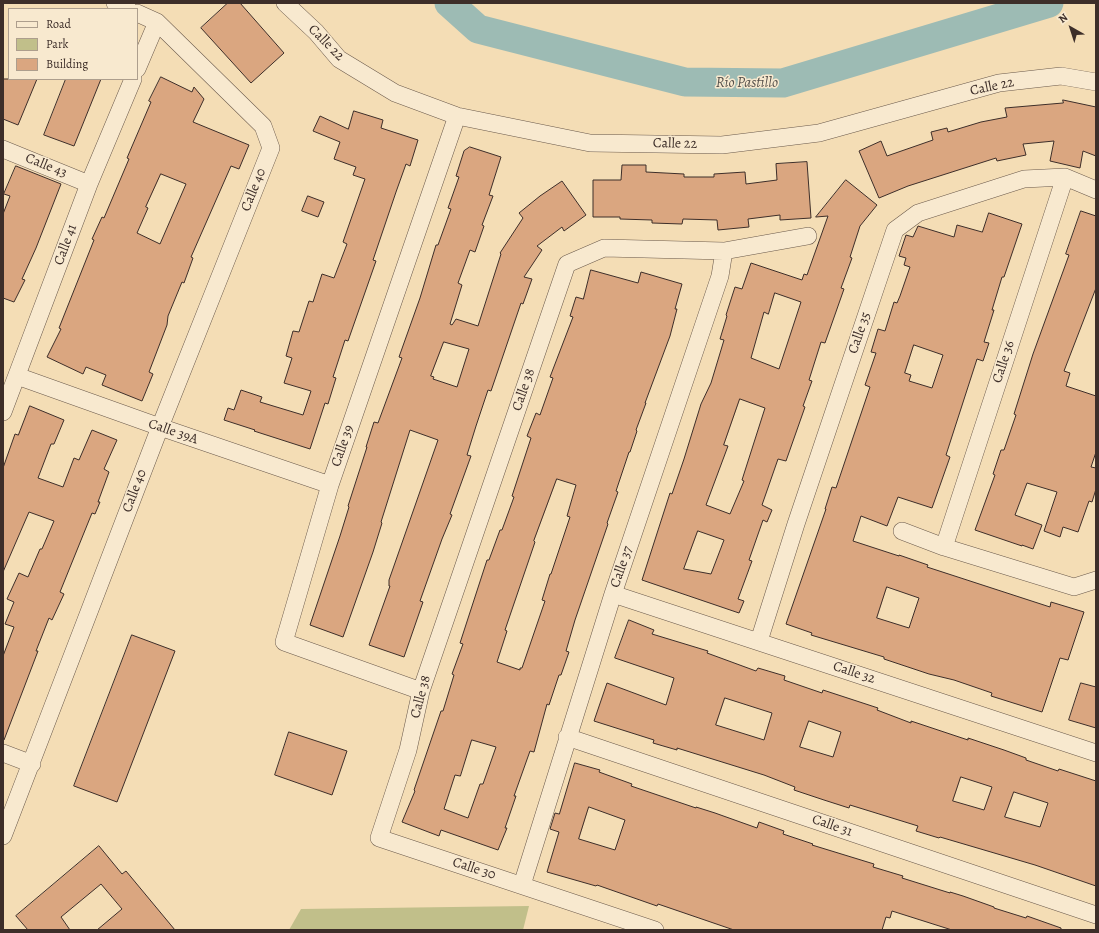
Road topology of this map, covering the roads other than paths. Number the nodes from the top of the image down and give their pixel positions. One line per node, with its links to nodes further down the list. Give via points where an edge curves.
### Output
1 (115, 3): 3 (street)
2 (285, 3): 9 (street, Calle 22, via 316,32 339,59 395,93)
3 (126, 8)
4 (138, 13): 5 (street)
5 (157, 22): 6 (street); 18 (street, Calle 40, via 263,126 271,148)
6 (138, 67)
7 (133, 80): 12 (street, Calle 41)
8 (1096, 82): 9 (street, Calle 22, via 1061,76 999,82 819,134 722,145 590,143)
9 (457, 116): 19 (street, Calle 39)
10 (3, 149): 12 (street, Calle 43)
11 (1064, 177): 13 (street, Calle 35); 21 (street, Calle 36); 24 (street, Calle 35, via 1024,179 918,213 895,230)
12 (89, 184): 16 (street, Calle 41)
13 (1096, 190)
14 (808, 236): 15 (street, Calle 38)
15 (724, 251): 23 (street, Calle 37, via 720,276); 25 (street, Calle 38, via 604,248 567,264)
16 (17, 376): 17 (street, Calle 41); 18 (street, Calle 39A)
17 (3, 412)
18 (160, 427): 19 (street, Calle 39A); 30 (street, Calle 40)
19 (330, 485): 25 (street, Calle 39, via 284,642)
20 (902, 530): 21 (street)
21 (944, 547): 22 (street, via 1074,587)
22 (1096, 580)
23 (612, 594): 24 (street, Calle 32); 26 (street, Calle 37)
24 (759, 642): 29 (street, Calle 32)
25 (421, 691): 27 (street, Calle 38)
26 (567, 737): 32 (street, Calle 37); 33 (street, Calle 31)
27 (408, 750): 32 (street, Calle 30, via 379,838)
28 (3, 753): 30 (street)
29 (1096, 753)
30 (32, 764): 31 (street, Calle 40)
31 (3, 836)
32 (522, 885): 34 (street, Calle 30)
33 (1096, 915)
34 (655, 930)

